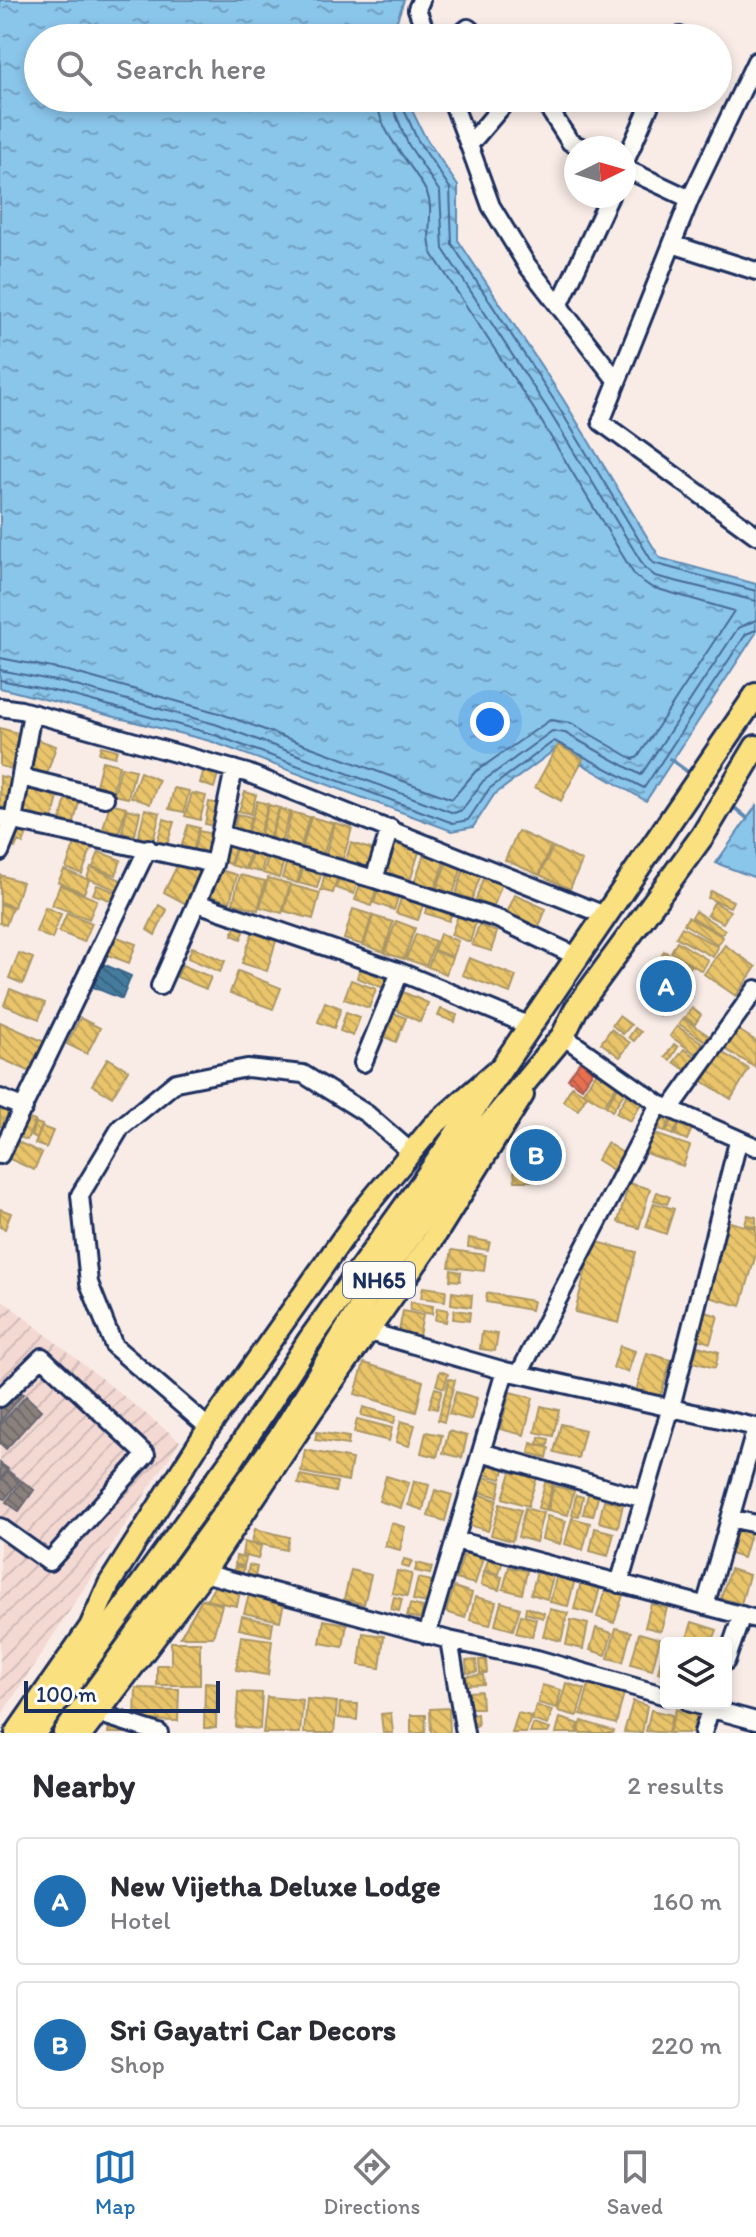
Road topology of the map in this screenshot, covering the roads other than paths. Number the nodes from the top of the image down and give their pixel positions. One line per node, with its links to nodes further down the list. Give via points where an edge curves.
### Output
1 (421, 0): 2 (street, via 417,9)
2 (423, 24)
3 (756, 61): 4 (street)
4 (732, 111)
5 (456, 112): 12 (street)
6 (497, 112): 12 (street)
7 (551, 112): 10 (street)
8 (647, 112): 11 (street)
9 (732, 112): 14 (street)
10 (566, 136)
11 (636, 138)
12 (469, 145): 18 (street, via 491,206)
13 (636, 172): 14 (street)
14 (690, 199): 16 (street)
15 (604, 208): 18 (street)
16 (672, 244): 17 (street); 19 (street)
17 (756, 271)
18 (559, 306): 19 (street)
19 (617, 381): 20 (street, via 601,422)
20 (756, 535)
21 (756, 695): 36 (highway, NH65)
22 (0, 707): 23 (street)
23 (32, 713): 25 (street); 26 (street)
24 (756, 747): 42 (highway, NH65, via 703,835 576,1009)
25 (234, 769): 29 (street); 30 (street)
26 (21, 777): 27 (street); 28 (street)
27 (105, 798)
28 (6, 819): 31 (street); 32 (street)
29 (390, 828): 34 (street); 36 (street)
30 (220, 834): 33 (street); 34 (street)
31 (148, 848): 33 (street); 47 (street)
32 (0, 852)
33 (214, 864): 35 (street)
34 (374, 879): 37 (street, via 498,919)
35 (200, 904): 38 (street); 39 (street)
36 (607, 916): 37 (highway, NH65)
37 (578, 957): 41 (highway, NH65)
38 (400, 972): 41 (street); 43 (street)
39 (160, 986)
40 (756, 989): 46 (street)
41 (528, 1025): 44 (highway, NH65)
42 (563, 1036): 46 (street); 52 (main road); 78 (highway, NH65, via 480,1136 365,1300 282,1434)
43 (363, 1063)
44 (500, 1068): 50 (main road, via 465,1095); 77 (highway, NH65, via 233,1458)
45 (0, 1098): 47 (street)
46 (664, 1106): 48 (street); 53 (street)
47 (24, 1108): 51 (street)
48 (738, 1142): 49 (street); 55 (street)
49 (756, 1147)
50 (411, 1152): 56 (main road, via 360,1214); 56 (street, via 367,1114 303,1074 247,1068 176,1082 121,1127 80,1195 89,1283 114,1346)
51 (0, 1155)
52 (369, 1332): 53 (street); 64 (main road)
53 (512, 1373): 55 (street); 58 (street)
54 (0, 1398): 62 (street, via 42,1357 146,1455 49,1562)
55 (671, 1407): 57 (street); 59 (street)
56 (209, 1428): 76 (main road, via 109,1584 90,1627)
57 (756, 1428): 60 (street)
58 (481, 1452): 59 (street); 63 (street)
59 (644, 1499): 65 (street)
60 (730, 1518): 61 (street); 66 (street)
61 (756, 1524)
62 (0, 1527)
63 (455, 1540): 65 (street); 68 (street)
64 (204, 1573): 68 (street); 74 (main road)
65 (619, 1584): 66 (street)
66 (705, 1606): 67 (street)
67 (749, 1617): 70 (street)
68 (427, 1635): 69 (street)
69 (449, 1640): 71 (street); 81 (street)
70 (732, 1650)
71 (660, 1694)
72 (710, 1709): 82 (street)
73 (720, 1709): 75 (street)
74 (97, 1713): 79 (main road); 80 (street)
75 (756, 1721)
76 (16, 1733)
77 (34, 1733)
78 (65, 1733)
79 (83, 1733)
80 (159, 1733)
81 (465, 1733)
82 (703, 1733)

